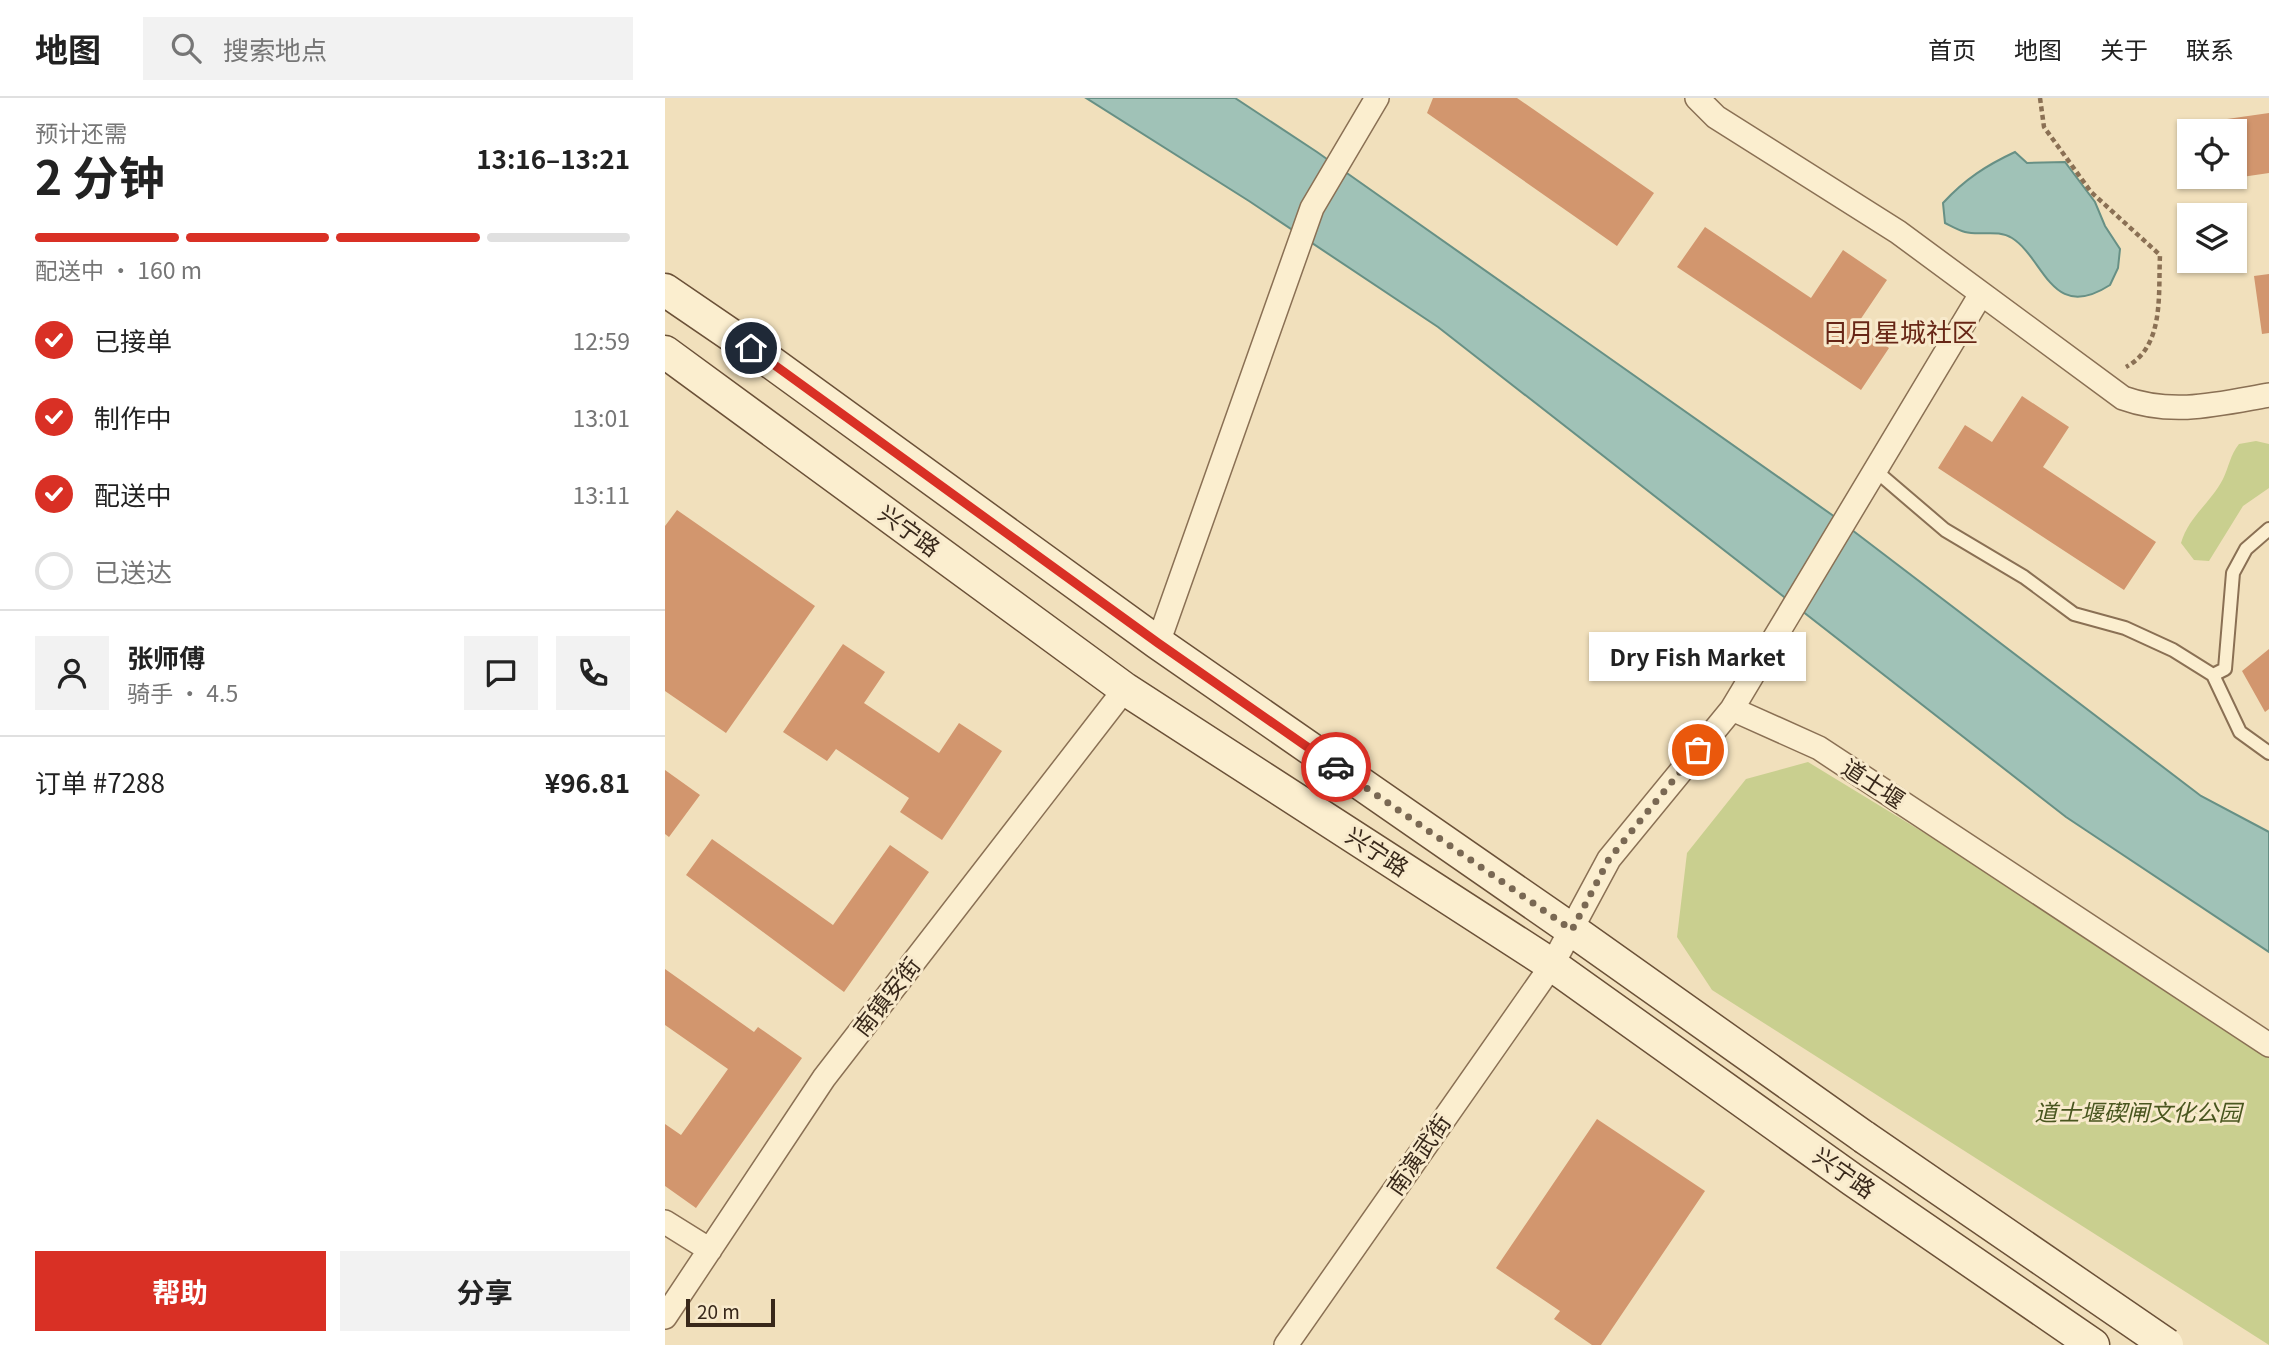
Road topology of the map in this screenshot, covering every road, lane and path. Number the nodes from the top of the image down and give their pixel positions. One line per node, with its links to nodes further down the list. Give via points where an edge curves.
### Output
1 (1377, 98): 11 (street, via 1312,208)
2 (1697, 98): 5 (street, via 1716,117 1898,232)
3 (2040, 98): 7 (path, via 2044,127 2091,192 2160,256 2155,332 2139,360)
4 (665, 290): 11 (main road, 兴宁路)
5 (1981, 294): 7 (street); 9 (street)
6 (665, 352): 13 (main road, 兴宁路)
7 (2099, 382): 8 (street, via 2150,408 2197,407)
8 (2269, 395)
9 (1876, 471): 12 (lane, via 1945,530 2024,577 2074,614 2125,628); 14 (street)
10 (2269, 529): 12 (lane, via 2246,549 2233,573 2225,669)
11 (1158, 643): 16 (main road, 兴宁路)
12 (2213, 675): 15 (lane, via 2240,732)
13 (1125, 689): 17 (main road, 兴宁路); 20 (street, 南镇安街, via 824,1078)
14 (1732, 709): 16 (street, via 1609,859); 18 (street, 道士堰, via 1819,748)
15 (2269, 753)
16 (1572, 930): 17 (street); 24 (main road, 兴宁路, bridge)
17 (1552, 965): 22 (street, 南演武街); 23 (main road, 兴宁路)
18 (2269, 1045)
19 (665, 1222): 20 (street)
20 (710, 1250): 21 (street, 南镇安街)
21 (665, 1317)
22 (1286, 1345)
23 (2093, 1345)
24 (2167, 1345)

